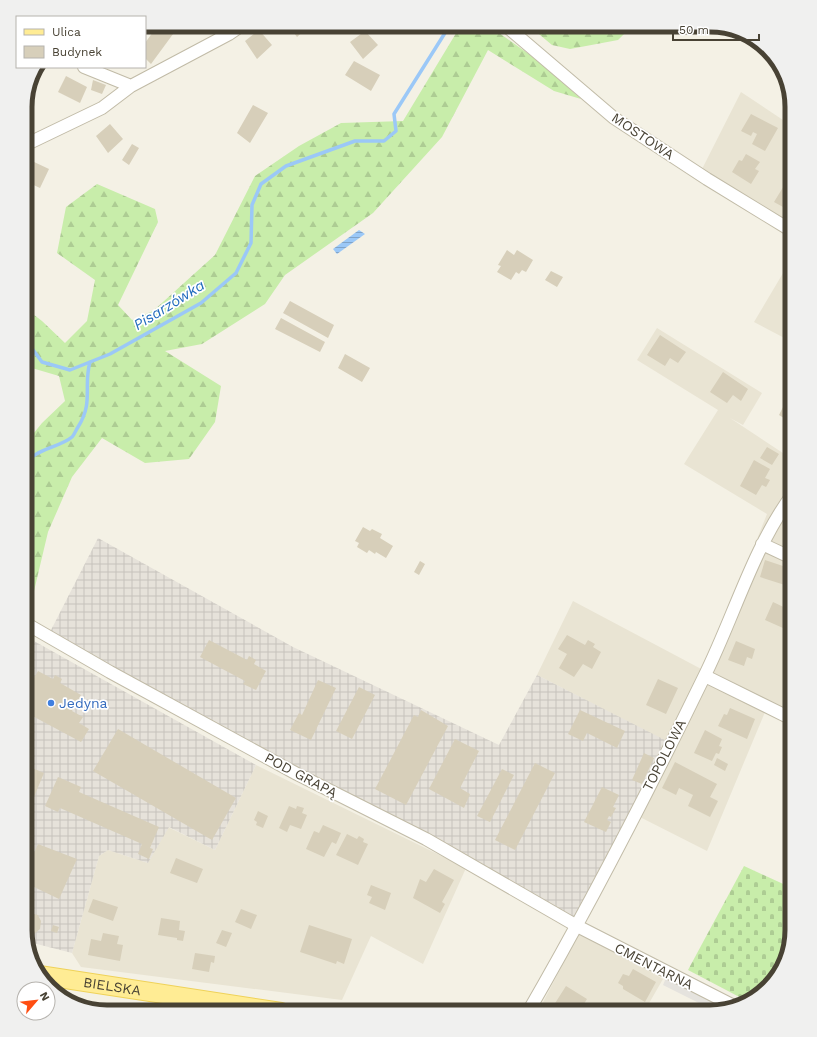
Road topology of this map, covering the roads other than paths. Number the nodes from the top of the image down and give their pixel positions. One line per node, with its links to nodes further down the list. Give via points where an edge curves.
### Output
1 (225, 32): 4 (street)
2 (232, 32): 4 (street)
3 (513, 32): 8 (street, MOSTOWA, via 614,118)
4 (229, 34): 6 (street)
5 (86, 68): 6 (street)
6 (131, 86): 7 (street, via 102,108)
7 (32, 142)
8 (785, 227)
9 (785, 506): 10 (street, TOPOLOWA)
10 (762, 544): 11 (street); 13 (street, TOPOLOWA)
11 (785, 555)
12 (32, 627): 15 (street, POD GRAPĄ, via 297,774 426,839)
13 (705, 676): 14 (street); 15 (street, TOPOLOWA)
14 (785, 716)
15 (577, 926): 17 (street, CMENTARNA); 19 (street, TOPOLOWA)
16 (49, 977): 18 (main road, BIELSKA)
17 (727, 1002)
18 (235, 1005)
19 (532, 1005)

